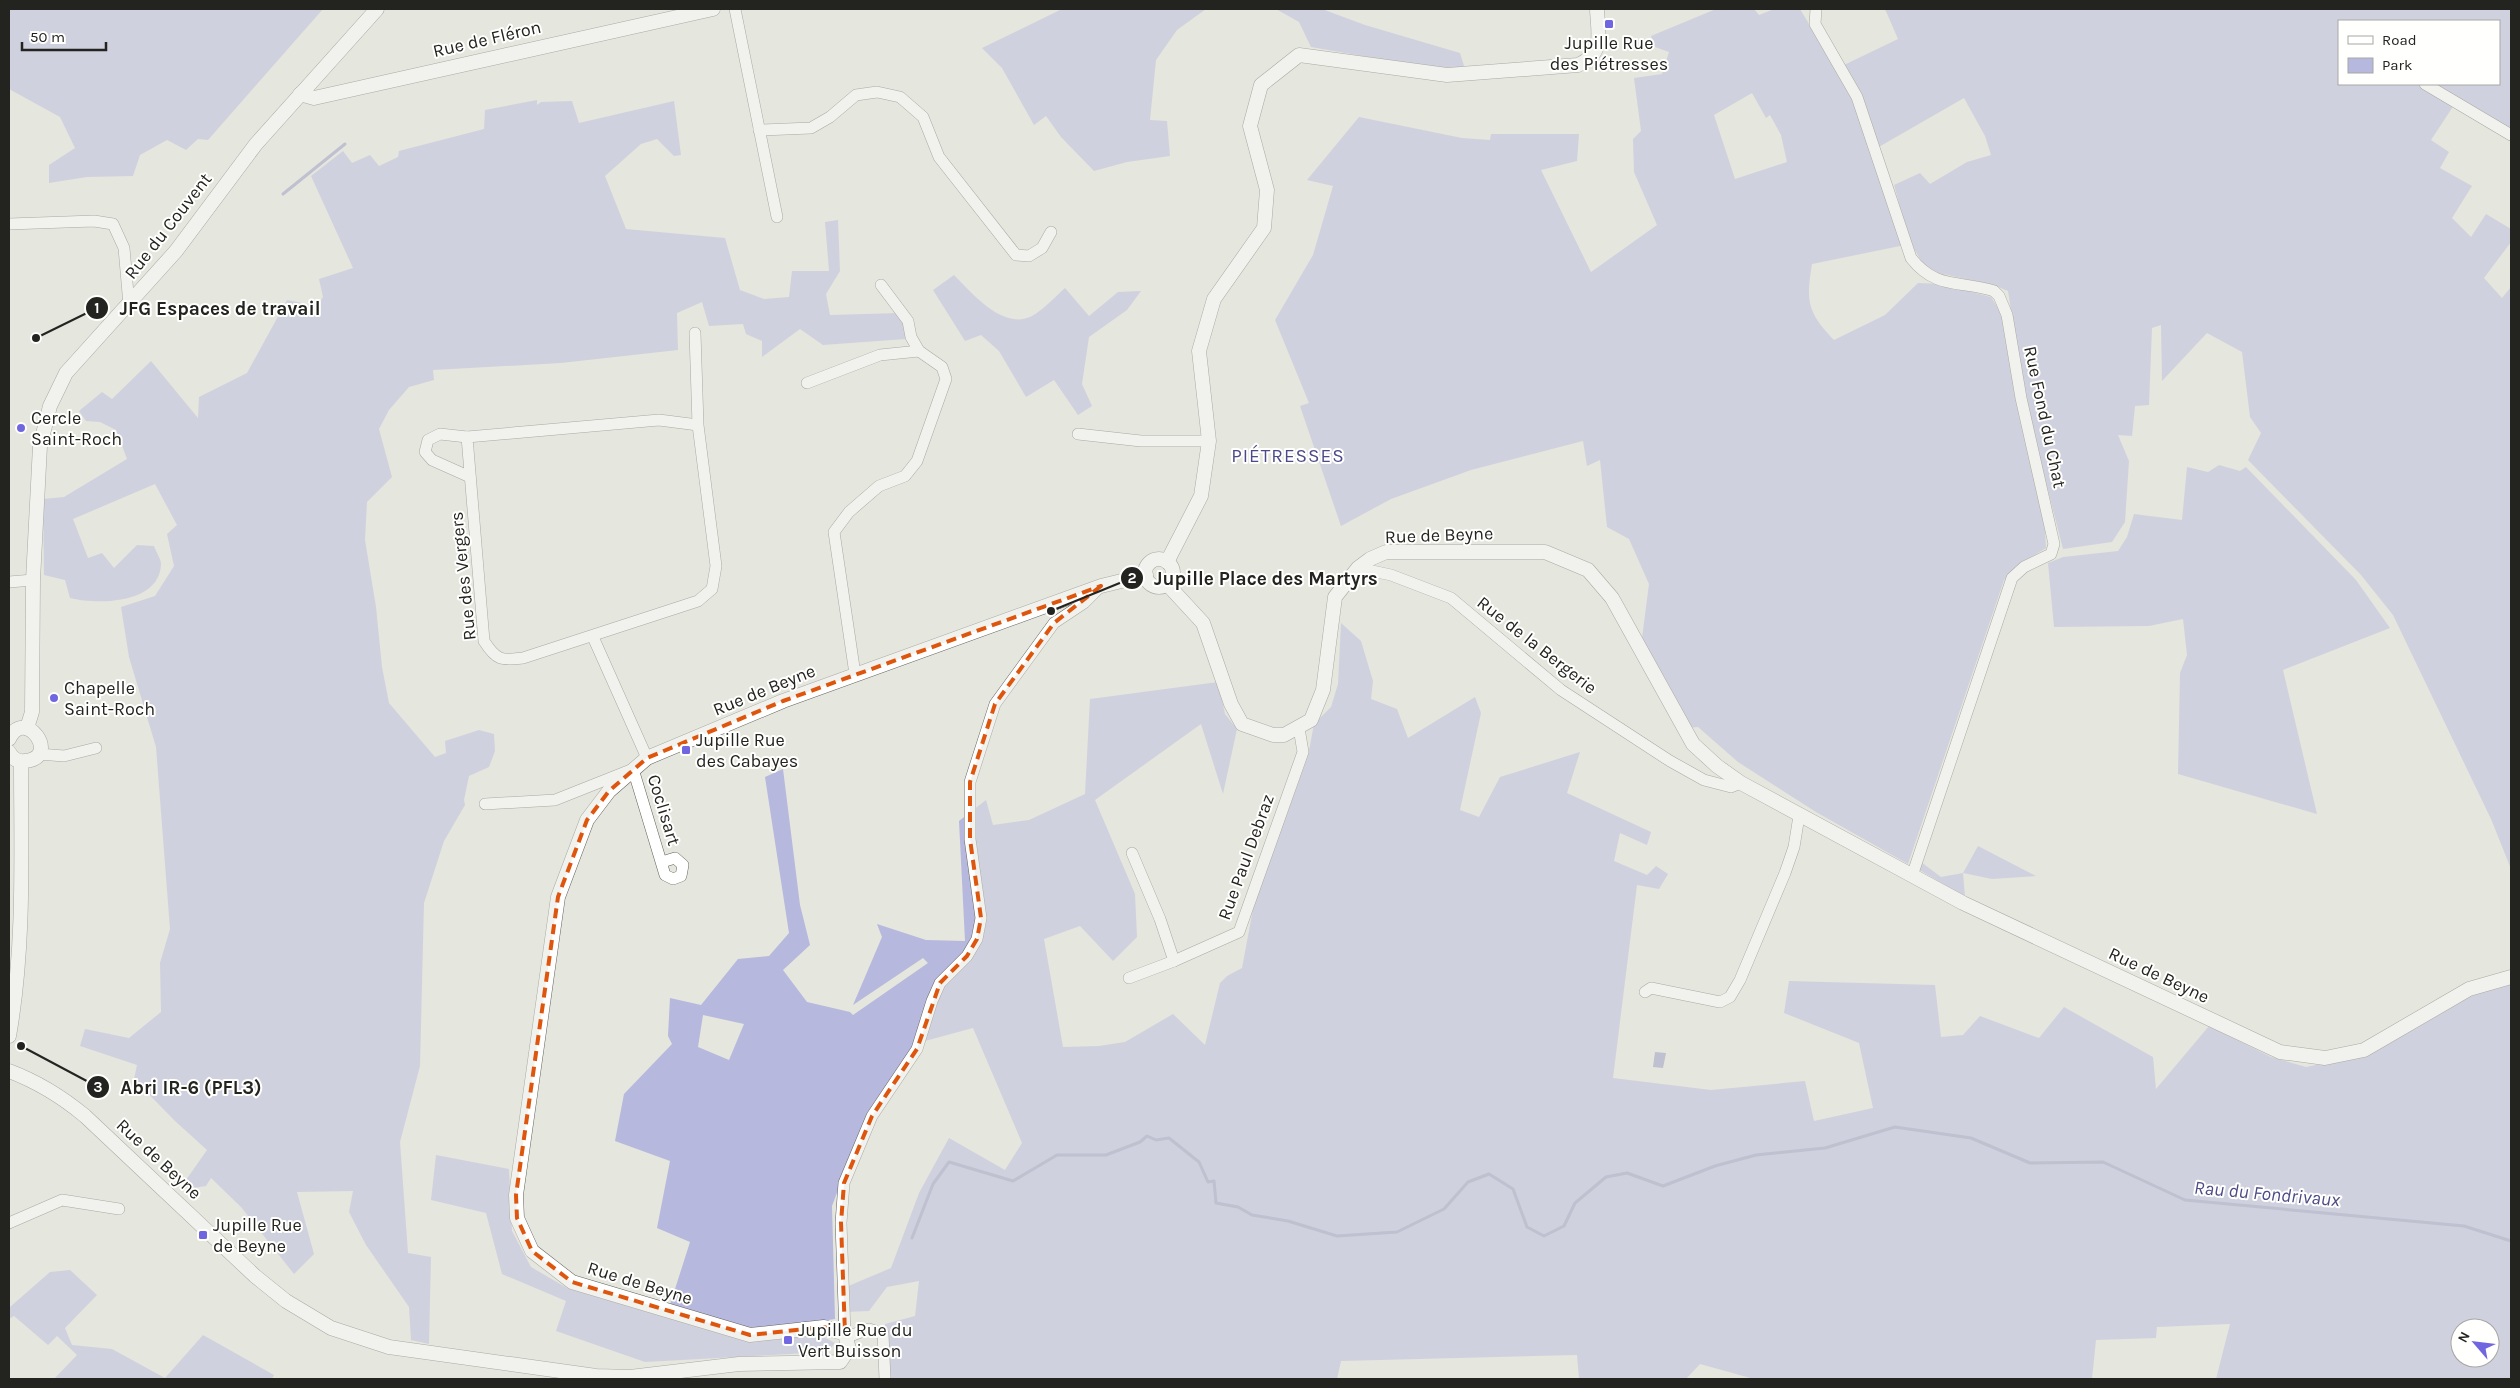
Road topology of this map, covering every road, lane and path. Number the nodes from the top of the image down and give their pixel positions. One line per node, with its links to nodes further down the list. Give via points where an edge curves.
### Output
1 (377, 9): 7 (street, Rue du Couvent)
2 (712, 9): 7 (street, Rue de Fléron, via 314,98)
3 (736, 9): 8 (street)
4 (1597, 9): 21 (street, via 1595,54 1578,65 1447,75 1299,55 1261,85 1250,126 1267,190 1264,228 1214,299 1199,351)
5 (1816, 9): 46 (street, Rue Fond du Chat, via 1815,24 1858,96 1911,258 1922,271 1948,284 1994,291 2002,301 2054,544 2051,554 2024,567 2012,578)
6 (2427, 85): 9 (street)
7 (300, 94): 14 (street, Rue du Couvent, via 256,144 176,251)
8 (759, 130): 10 (street); 12 (street, via 811,128 856,95 877,92 900,97 923,117 939,157 1016,255 1030,256 1042,248)
9 (2511, 135)
10 (777, 217)
11 (9, 224): 14 (street, via 94,221 113,224 124,248)
12 (1051, 232)
13 (881, 285): 16 (street, via 908,321 911,337)
14 (129, 305): 26 (street, Rue du Couvent, via 66,374 50,406 40,446)
15 (695, 333): 18 (street, Rue des Vergers)
16 (919, 351): 17 (street, via 880,354); 31 (street, via 942,367 946,379 917,461 905,476 879,486 834,532)
17 (807, 383)
18 (698, 425): 20 (street, via 659,420); 30 (street, Rue des Vergers, via 716,566 712,589 698,601)
19 (1078, 434): 21 (street, via 1141,441)
20 (467, 437): 22 (street, Rue des Vergers); 22 (street, via 440,434 428,440 425,452 432,460)
21 (1209, 442): 23 (street, via 1201,496)
22 (470, 477): 30 (street, Rue des Vergers, via 484,641 493,655 506,661 523,658)
23 (1167, 562): 25 (street, via 1164,559 1151,560); 28 (street, via 1172,567 1172,580)
24 (1358, 568): 33 (street, Rue de Beyne, via 1336,597 1323,690 1311,720); 41 (street, Rue de la Bergerie, via 1391,575 1451,598 1561,690 1670,761 1704,780 1731,787); 41 (street, Rue de Beyne, via 1386,552 1545,552 1588,570 1612,598 1693,744)
25 (1146, 575): 28 (street, via 1149,583 1161,587); 29 (street, Rue de Beyne)
26 (33, 580): 27 (street); 32 (street, Rue du Couvent, via 32,712)
27 (9, 582)
28 (1167, 584): 33 (street, via 1203,623 1231,704 1242,724 1273,735 1284,735)
29 (1102, 586): 31 (street, Rue de Beyne); 55 (street, via 1054,623 996,704 970,782 970,839 981,918 977,939 967,956 940,983 917,1049 872,1116 844,1183 841,1223)
30 (593, 636): 38 (street)
31 (856, 674): 38 (street, Rue de Beyne)
32 (27, 728): 34 (street, via 19,729); 37 (street, via 37,733 41,743)
33 (1299, 728): 47 (street, Rue Paul Debraz, via 1303,752 1239,932)
34 (9, 737)
35 (96, 748): 37 (street, via 64,756)
36 (9, 752): 39 (street)
37 (39, 754): 39 (street)
38 (647, 758): 40 (street, Rue de Beyne)
39 (21, 762): 51 (street, via 22,879)
40 (633, 769): 42 (street, via 555,800); 45 (street, Coclisart); 55 (street, Rue de Beyne, via 609,791 587,820 558,896 516,1195 517,1218 532,1251 572,1282 750,1335 824,1327)
41 (1741, 783): 43 (street, Rue de Beyne)
42 (485, 804)
43 (1799, 816): 46 (street, Rue de Beyne); 50 (street, via 1794,847 1785,873 1730,997 1720,1002 1665,989 1651,988)
44 (1132, 853): 47 (street)
45 (662, 862)
46 (1912, 876): 48 (street, Rue de Beyne, via 1971,908 2280,1052 2325,1058 2364,1050 2469,989)
47 (1174, 961): 49 (street, Rue Paul Debraz)
48 (2511, 977)
49 (1129, 978)
50 (1645, 992)
51 (9, 1036)
52 (9, 1071): 55 (street, Rue de Beyne, via 38,1082 78,1111 286,1301 331,1328 389,1347 596,1376 630,1377 739,1364 840,1362 849,1349)
53 (120, 1208): 54 (street, via 62,1200)
54 (9, 1222)
55 (846, 1336): 56 (street, via 869,1329 883,1334)
56 (884, 1379)

